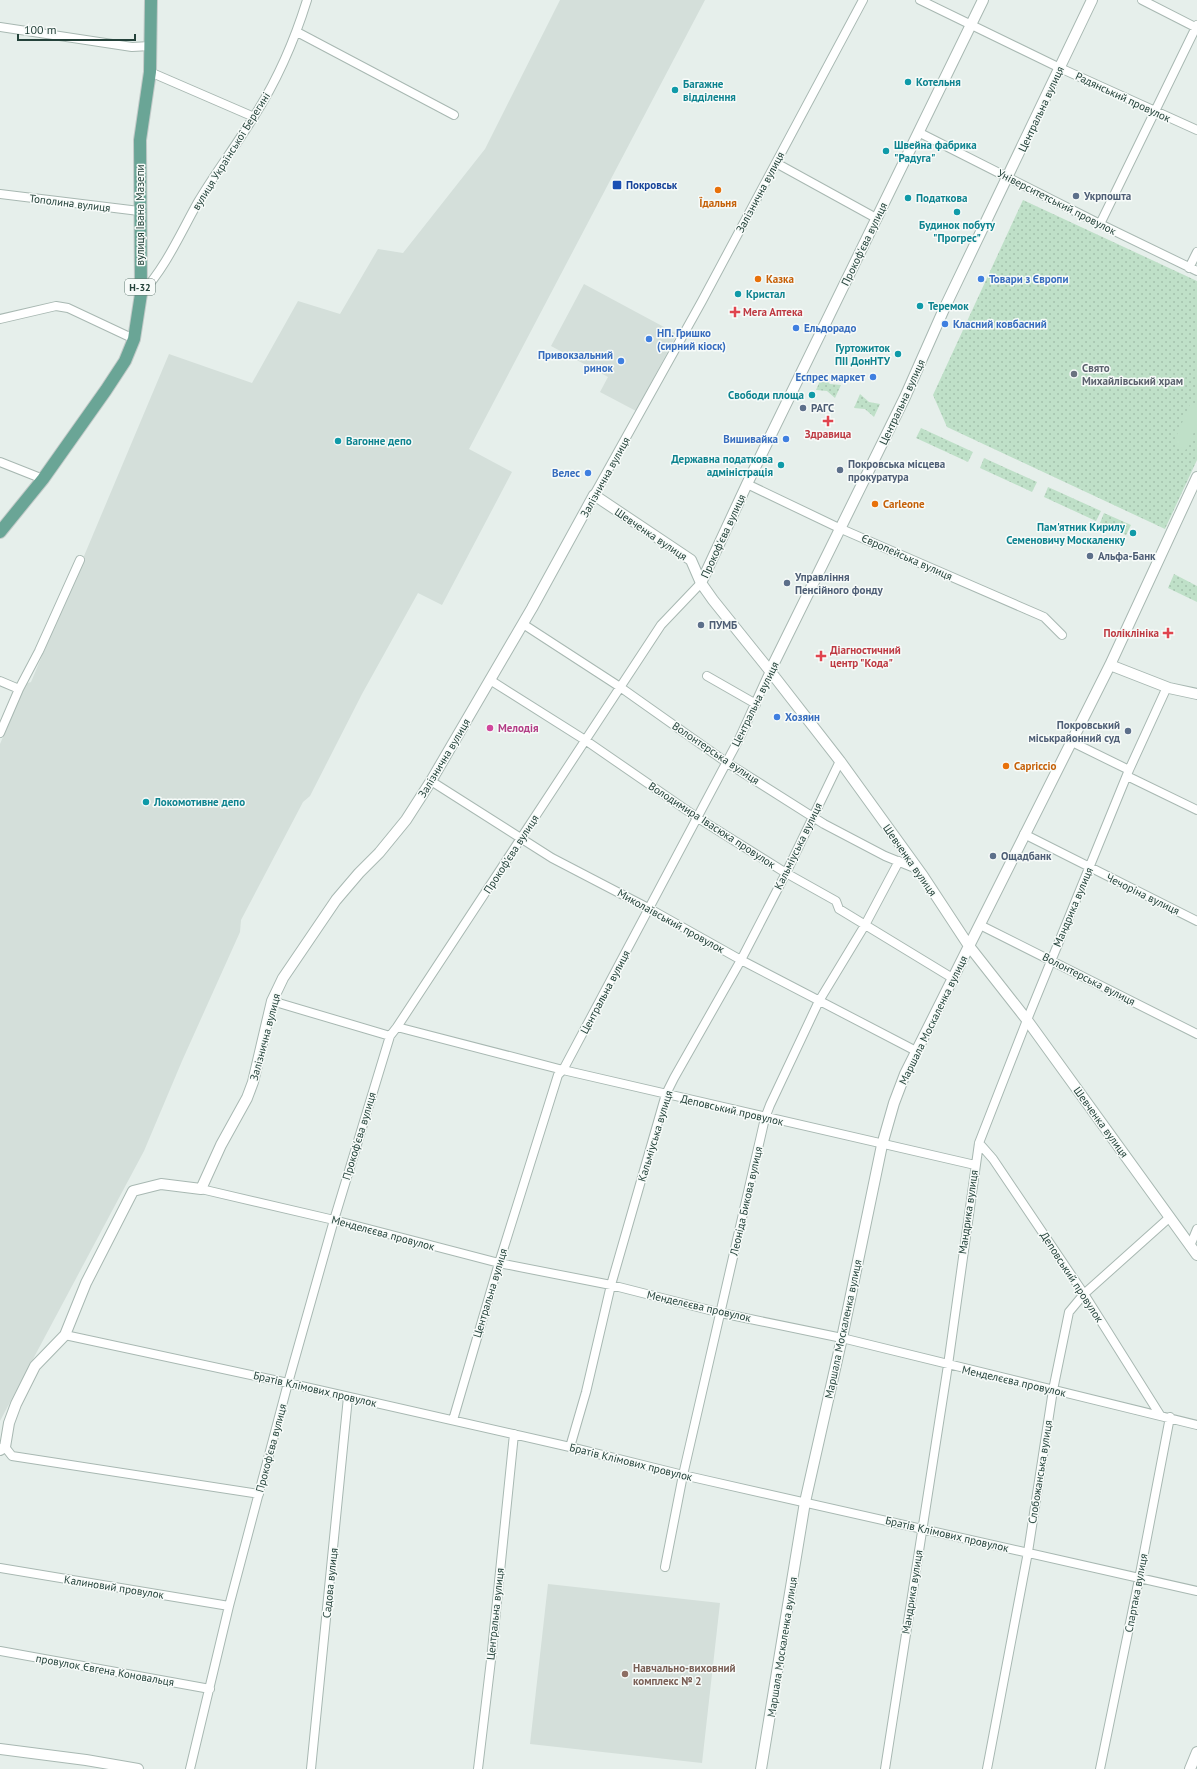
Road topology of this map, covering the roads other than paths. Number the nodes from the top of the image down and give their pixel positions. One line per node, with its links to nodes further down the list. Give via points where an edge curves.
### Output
1 (151, 0): 12 (main road, вулиця Івана Мазепи / Н-32)
2 (307, 0): 11 (street, вулиця Української Берегині)
3 (863, 0): 20 (street, Залізнична вулиця)
4 (920, 0): 8 (street, Радянський провулок)
5 (983, 0): 8 (street, Прокоф'єва вулиця)
6 (1092, 0): 13 (street, Центральна вулиця)
7 (1142, 0): 10 (street)
8 (971, 25): 13 (street, Радянський провулок); 19 (street, Прокоф'єва вулиця)
9 (0, 27): 12 (street, via 132,46)
10 (1196, 27): 15 (street)
11 (298, 32): 16 (street); 17 (street, вулиця Української Берегині)
12 (150, 46): 14 (main road, вулиця Івана Мазепи / Н-32)
13 (1060, 68): 15 (street, Радянський провулок); 21 (street, Центральна вулиця)
14 (150, 72): 17 (street); 23 (main road, вулиця Івана Мазепи / Н-32, via 140,140)
15 (1155, 111): 18 (street, Радянський провулок); 25 (street)
16 (454, 115)
17 (254, 117): 28 (street, вулиця Української Берегині, via 199,201 161,270)
18 (1197, 130)
19 (918, 132): 21 (street, Університетський провулок); 24 (street, Прокоф'єва вулиця)
20 (776, 163): 24 (street); 35 (street, Залізнична вулиця)
21 (1008, 177): 25 (street, Університетський провулок); 36 (street, Центральна вулиця, via 905,397)
22 (0, 194): 23 (street, Тополина вулиця)
23 (139, 211): 28 (main road, вулиця Івана Мазепи / Н-32)
24 (876, 218): 34 (street, Прокоф'єва вулиця)
25 (1100, 224): 27 (street, Університетський провулок)
26 (1197, 252): 27 (street)
27 (1193, 270)
28 (141, 294): 30 (main road, вулиця Івана Мазепи / Н-32)
29 (0, 319): 30 (street, via 56,306 80,312)
30 (134, 339): 33 (main road, вулиця Івана Мазепи / Н-32, via 125,361)
31 (0, 462): 33 (street)
32 (1197, 477): 42 (street, Маршала Москаленка вулиця)
33 (43, 479): 37 (main road, вулиця Івана Мазепи / Н-32)
34 (748, 484): 36 (street, Європейська вулиця); 39 (street, Прокоф'єва вулиця)
35 (594, 495): 39 (street, Шевченка вулиця, via 691,560); 40 (street, Залізнична вулиця)
36 (839, 528): 41 (street, Європейська вулиця, via 1044,617); 43 (street, Центральна вулиця)
37 (0, 532)
38 (80, 560): 49 (street, via 39,651)
39 (701, 583): 43 (street, Шевченка вулиця); 47 (street, Прокоф'єва вулиця, via 661,625)
40 (523, 624): 45 (street, Залізнична вулиця); 47 (street, Волонтерська вулиця)
41 (1062, 635)
42 (1110, 665): 48 (street); 54 (street, Маршала Москаленка вулиця)
43 (770, 671): 51 (street, Центральна вулиця); 55 (street, Шевченка вулиця)
44 (707, 676): 51 (street)
45 (490, 680): 53 (street, Володимира Івасюка провулок); 58 (street, Залізнична вулиця)
46 (0, 681): 49 (street)
47 (620, 687): 53 (street, Прокоф'єва вулиця); 56 (street, Волонтерська вулиця)
48 (1167, 687): 50 (street); 57 (street, Мандрика вулиця)
49 (18, 689): 52 (street)
50 (1197, 694)
51 (756, 704): 56 (street, Центральна вулиця)
52 (0, 733)
53 (585, 740): 61 (street, Володимира Івасюка провулок); 63 (street, Прокоф'єва вулиця)
54 (1072, 742): 57 (street); 62 (street, Маршала Москаленка вулиця)
55 (840, 761): 60 (street, Кальміуська вулиця); 66 (street, Шевченка вулиця)
56 (726, 762): 60 (street, Волонтерська вулиця); 61 (street, Центральна вулиця)
57 (1128, 773): 59 (street); 65 (street, Мандрика вулиця)
58 (431, 781): 63 (street, Миколаївський провулок); 76 (street, Залізнична вулиця, via 406,820 336,900 282,978)
59 (1197, 810)
60 (812, 816): 64 (street, Волонтерська вулиця); 67 (street, Кальміуська вулиця)
61 (698, 818): 67 (street, Володимира Івасюка провулок); 68 (street, Центральна вулиця)
62 (1024, 834): 65 (street, Чечоріна вулиця); 71 (street, Маршала Москаленка вулиця)
63 (522, 838): 68 (street, Миколаївський провулок, via 552,858); 79 (street, Прокоф'єва вулиця)
64 (899, 861): 66 (street, Волонтерська вулиця); 70 (street, Леоніда Бикова вулиця)
65 (1090, 868): 69 (street, Чечоріна вулиця); 74 (street, Мандрика вулиця)
66 (917, 869): 72 (street, Шевченка вулиця)
67 (786, 873): 70 (street, Володимира Івасюка провулок, via 836,901 839,909); 73 (street, Кальміуська вулиця)
68 (650, 909): 73 (street, Миколаївський провулок); 83 (street, Центральна вулиця)
69 (1197, 921)
70 (866, 925): 75 (street, Володимира Івасюка провулок); 77 (street, Леоніда Бикова вулиця)
71 (980, 925): 72 (street, Маршала Москаленка вулиця); 74 (street, Волонтерська вулиця)
72 (968, 946): 75 (street, Маршала Москаленка вулиця); 78 (street, Шевченка вулиця)
73 (741, 960): 77 (street, Миколаївський провулок); 84 (street, Кальміуська вулиця)
74 (1052, 960): 78 (street, Мандрика вулиця); 80 (street, Волонтерська вулиця)
75 (954, 979): 82 (street, Маршала Москаленка вулиця)
76 (272, 1001): 81 (street); 89 (street, Залізнична вулиця, via 247,1098)
77 (819, 1001): 82 (street, Миколаївський провулок); 85 (street, Леоніда Бикова вулиця)
78 (1027, 1020): 86 (street, Мандрика вулиця); 90 (street, Шевченка вулиця)
79 (397, 1028): 81 (street, Прокоф'єва вулиця); 83 (street, Деповський провулок)
80 (1197, 1034)
81 (390, 1036): 91 (street, Прокоф'єва вулиця)
82 (916, 1051): 87 (street, Маршала Москаленка вулиця)
83 (563, 1070): 84 (street, Деповський провулок); 95 (street, Центральна вулиця, via 558,1075)
84 (666, 1094): 85 (street, Деповський провулок); 96 (street, Кальміуська вулиця)
85 (765, 1118): 87 (street, Деповський провулок); 98 (street, Леоніда Бикова вулиця)
86 (979, 1143): 88 (street, Мандрика вулиця); 97 (street, Деповський провулок, via 993,1159)
87 (882, 1144): 88 (street, Деповський провулок); 100 (street, Маршала Москаленка вулиця)
88 (974, 1165): 101 (street, Мандрика вулиця)
89 (200, 1188): 91 (street, Менделєєва провулок); 99 (street, via 161,1184 133,1191 86,1283)
90 (1170, 1217): 93 (street, Шевченка вулиця); 97 (street, Слобожанська вулиця)
91 (334, 1220): 95 (street, Менделєєва провулок); 102 (street, Прокоф'єва вулиця)
92 (1197, 1229): 93 (street)
93 (1190, 1246): 94 (street, Шевченка вулиця)
94 (1197, 1255)
95 (500, 1263): 96 (street, Менделєєва провулок); 107 (street, Центральна вулиця)
96 (611, 1285): 98 (street, Менделєєва провулок); 110 (street, Кальміуська вулиця, via 586,1392)
97 (1084, 1294): 103 (street, Слобожанська вулиця, via 1069,1312); 105 (street, Деповський провулок)
98 (721, 1313): 100 (street, Менделєєва провулок); 112 (street, Леоніда Бикова вулиця)
99 (65, 1335): 102 (street, Братів Клімових провулок); 111 (street, via 35,1366 16,1404)
100 (842, 1338): 101 (street, Менделєєва провулок); 114 (street, Маршала Москаленка вулиця)
101 (948, 1365): 103 (street, Менделєєва провулок); 115 (street, Мандрика вулиця)
102 (288, 1383): 104 (street, Братів Клімових провулок); 113 (street, Прокоф'єва вулиця)
103 (1053, 1390): 105 (street, Менделєєва провулок); 116 (street, Слобожанська вулиця)
104 (348, 1397): 107 (street, Братів Клімових провулок); 128 (street, Садова вулиця)
105 (1160, 1415): 106 (street, Менделєєва провулок)
106 (1170, 1417): 108 (street, Менделєєва провулок); 119 (street, Спартака вулиця)
107 (453, 1420): 109 (street, Братів Клімових провулок)
108 (1197, 1424)
109 (514, 1434): 110 (street, Братів Клімових провулок); 129 (street, Центральна вулиця)
110 (570, 1447): 112 (street, Братів Клімових провулок)
111 (3, 1449): 113 (street, via 12,1456)
112 (683, 1475): 114 (street, Братів Клімових провулок); 117 (street, Леоніда Бикова вулиця)
113 (259, 1494): 121 (street, Прокоф'єва вулиця)
114 (804, 1502): 115 (street, Братів Клімових провулок); 130 (street, Маршала Москаленка вулиця)
115 (922, 1528): 116 (street, Братів Клімових провулок); 131 (street, Мандрика вулиця)
116 (1028, 1552): 119 (street, Братів Клімових провулок); 132 (street, Слобожанська вулиця)
117 (665, 1567)
118 (0, 1568): 121 (street, Калиновий провулок)
119 (1139, 1579): 120 (street, Братів Клімових провулок); 133 (street, Спартака вулиця)
120 (1197, 1591)
121 (229, 1606): 123 (street, Прокоф'єва вулиця)
122 (0, 1651): 123 (street, провулок Євгена Коновальця)
123 (210, 1689): 127 (street, Прокоф'єва вулиця)
124 (0, 1749): 126 (street)
125 (1197, 1752): 134 (street)
126 (138, 1769)
127 (190, 1769)
128 (312, 1769)
129 (478, 1769)
130 (762, 1769)
131 (885, 1769)
132 (987, 1769)
133 (1100, 1769)
134 (1190, 1769)

